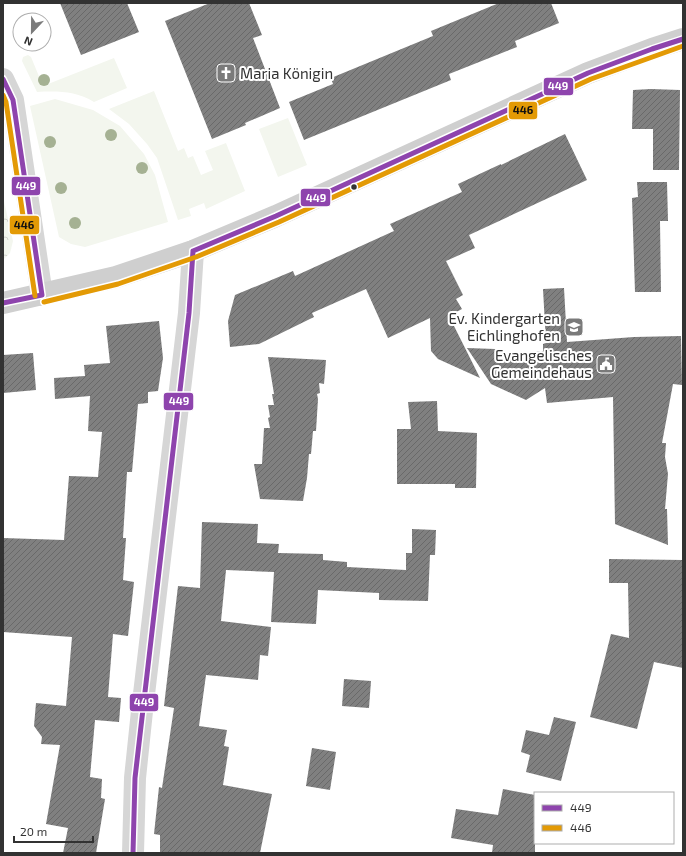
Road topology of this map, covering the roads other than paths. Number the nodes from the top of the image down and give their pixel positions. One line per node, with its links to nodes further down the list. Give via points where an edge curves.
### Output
1 (683, 39): 3 (main road, via 588,73 276,216)
2 (3, 79): 4 (street, via 13,100)
3 (193, 251): 4 (main road, via 116,277); 6 (street, via 189,314 135,778)
4 (42, 295): 5 (main road)
5 (3, 303)
6 (134, 853)

